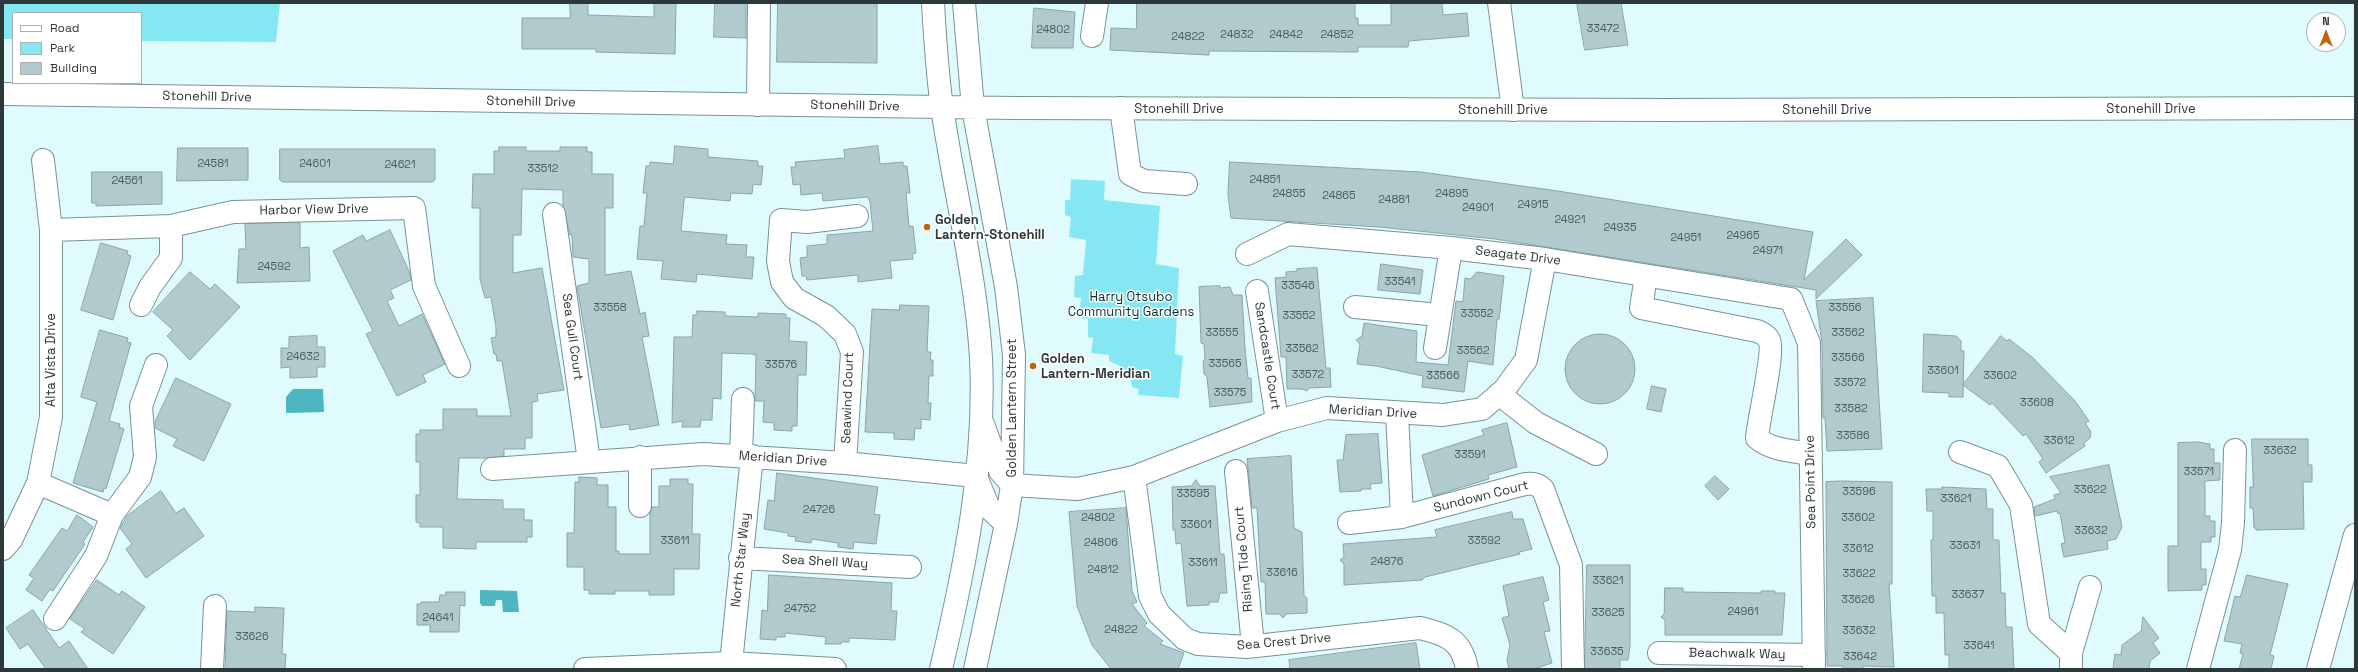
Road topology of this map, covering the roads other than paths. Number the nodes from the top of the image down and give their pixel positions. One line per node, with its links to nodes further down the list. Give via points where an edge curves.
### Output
1 (759, 3): 8 (street)
2 (934, 3): 9 (street)
3 (964, 3): 10 (street, Golden Lantern Street)
4 (1097, 3): 6 (street)
5 (1499, 3): 13 (street)
6 (1092, 36)
7 (3, 94): 8 (street, Stonehill Drive)
8 (758, 105): 9 (street, Stonehill Drive)
9 (942, 107): 10 (street, Stonehill Drive); 35 (street, via 981,357)
10 (973, 108): 11 (street, Stonehill Drive); 50 (street, Golden Lantern Street, via 1006,287 1014,355)
11 (1121, 108): 13 (street, Stonehill Drive); 15 (street, via 1130,174 1144,181)
12 (2355, 108): 13 (street, Stonehill Drive)
13 (1512, 110)
14 (43, 160): 19 (street, Alta Vista Drive)
15 (1186, 184)
16 (554, 214): 43 (street, Sea Gull Court)
17 (858, 216): 44 (street, Seawind Court, via 807,222 781,220 778,261 782,282 794,298 826,316 845,334 852,352)
18 (171, 226): 19 (street, Harbor View Drive); 26 (street, via 172,258 150,287); 31 (street, Harbor View Drive, via 233,212 414,208 424,286)
19 (51, 230): 49 (street, Alta Vista Drive, via 51,416)
20 (1451, 248): 21 (street, Seagate Drive, via 1288,234); 22 (street, Seagate Drive); 28 (street)
21 (1247, 254)
22 (1545, 259): 23 (street, Seagate Drive); 32 (street, Meridian Drive, via 1526,360)
23 (1646, 276): 25 (street, Seagate Drive); 40 (street, via 1641,308 1757,331 1765,335 1770,341 1770,355 1757,438 1768,445)
24 (1257, 291): 36 (street, Sandcastle Court)
25 (1791, 299): 40 (street, Sea Point Drive, via 1809,343)
26 (142, 305)
27 (1355, 306): 28 (street)
28 (1439, 315): 29 (street)
29 (1435, 348)
30 (156, 364): 52 (street, via 142,406 145,458 140,477)
31 (459, 366)
32 (1499, 394): 34 (street, Meridian Drive, via 1482,409 1443,415); 39 (street, via 1536,423)
33 (743, 399): 41 (street, North Star Way)
34 (1396, 413): 36 (street, Meridian Drive, via 1327,408); 53 (street)
35 (981, 419): 47 (street); 50 (street, via 1000,470)
36 (1277, 420): 48 (street, Meridian Drive)
37 (2234, 450): 75 (street, via 2230,550)
38 (1960, 452): 65 (street, via 1998,466 2021,506 2039,624)
39 (1596, 454)
40 (1811, 454): 66 (street, Sea Point Drive)
41 (747, 456): 42 (street, Meridian Drive, via 703,454); 44 (street, Meridian Drive); 58 (street, North Star Way)
42 (640, 457): 43 (street, Meridian Drive); 51 (street)
43 (589, 461): 45 (street, Meridian Drive)
44 (845, 463): 47 (street, Meridian Drive)
45 (492, 468)
46 (1236, 471): 63 (street, Rising Tide Court)
47 (976, 476): 55 (street, via 989,508); 71 (street, via 963,574)
48 (1134, 477): 50 (street, Meridian Drive, via 1077,489); 63 (street, Sea Crest Drive, via 1150,596 1159,614 1184,639 1191,642)
49 (38, 483): 52 (street); 57 (street, Alta Vista Drive, via 11,540)
50 (1012, 485): 55 (street, Golden Lantern Street)
51 (640, 506)
52 (112, 515): 62 (street, via 96,556)
53 (1402, 517): 54 (street, Sundown Court); 74 (street, Sundown Court, via 1521,485 1537,484 1543,489 1571,565)
54 (1349, 523)
55 (1006, 524): 72 (street, Golden Lantern Street)
56 (2355, 535): 76 (street)
57 (3, 549)
58 (740, 558): 59 (street, Sea Shell Way); 67 (street, North Star Way)
59 (910, 567)
60 (2090, 587): 65 (street)
61 (215, 606): 68 (street)
62 (55, 620)
63 (1253, 646): 73 (street, Sea Crest Drive, via 1420,628 1440,633 1457,644 1465,657)
64 (1659, 653): 66 (street, Beachwalk Way)
65 (2071, 661)
66 (1814, 662)
67 (731, 663): 69 (street); 70 (street)
68 (212, 669)
69 (584, 669)
70 (835, 669)
71 (941, 669)
72 (975, 669)
73 (1466, 669)
74 (1573, 669)
75 (2198, 669)
76 (2318, 669)

